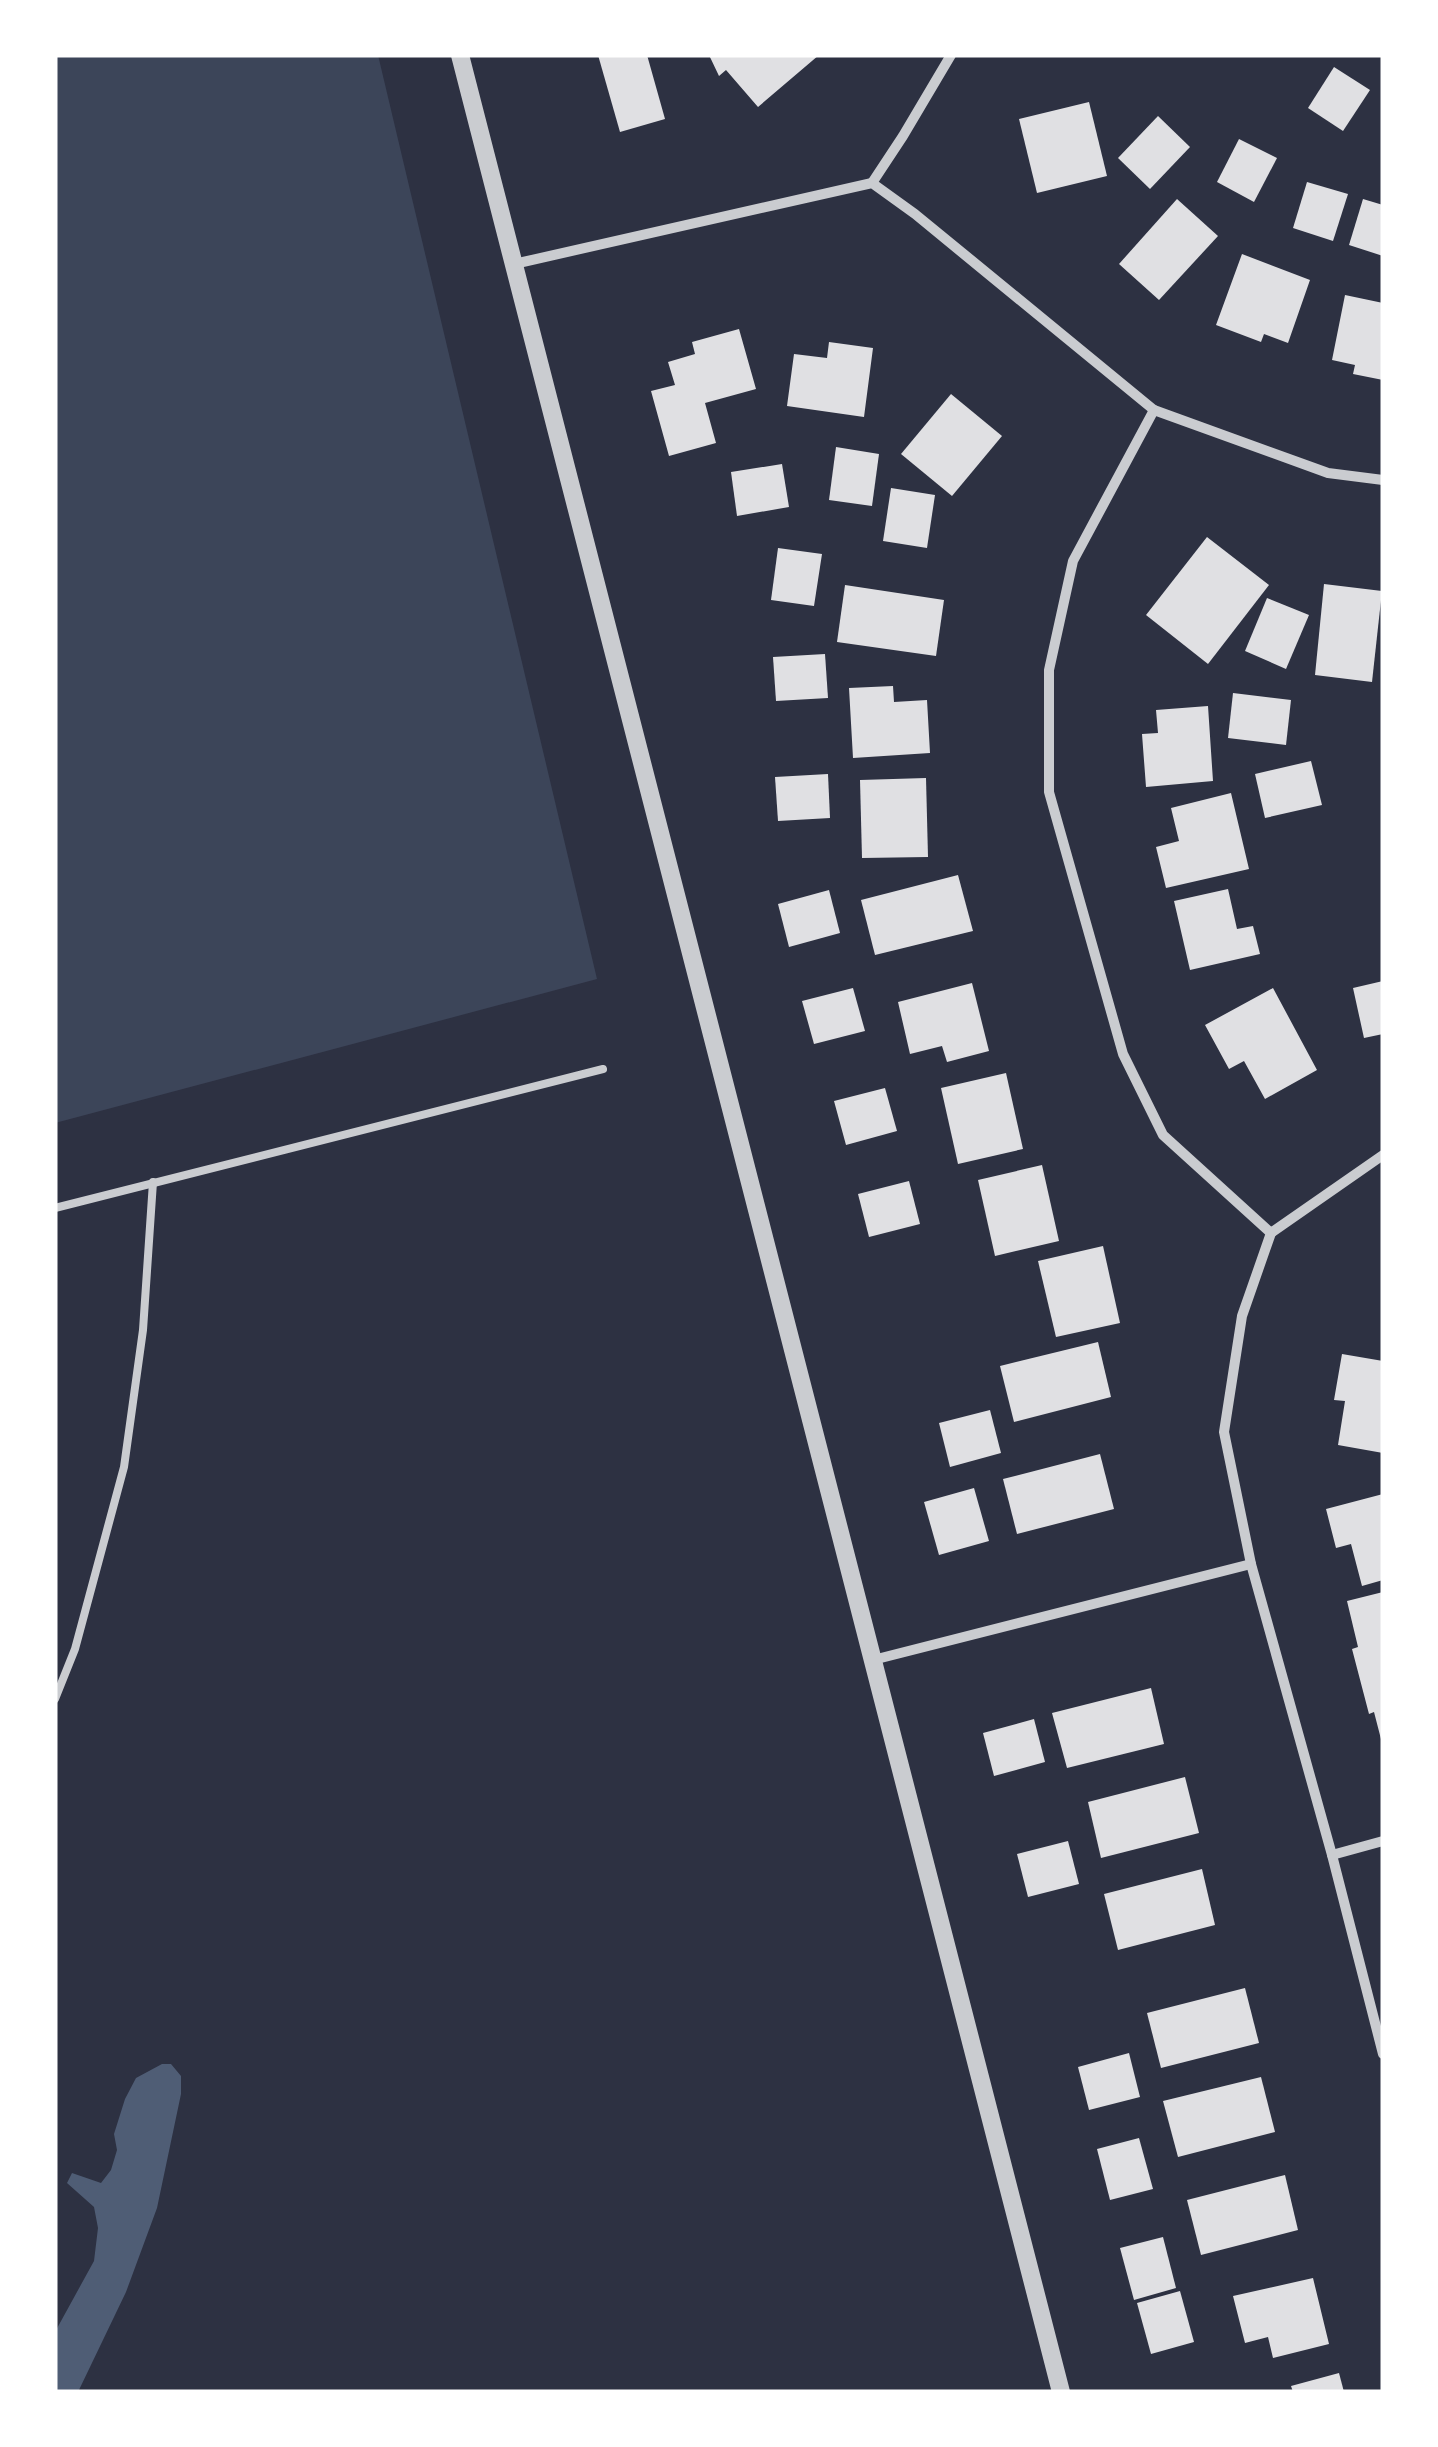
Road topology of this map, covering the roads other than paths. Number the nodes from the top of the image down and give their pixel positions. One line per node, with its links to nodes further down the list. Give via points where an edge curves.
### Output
1 (460, 55): 4 (street)
2 (951, 55): 3 (street)
3 (872, 183): 4 (street); 5 (street)
4 (514, 264): 13 (street)
5 (1154, 410): 6 (street, via 1328,472); 11 (street, via 1073,562 1048,670 1049,792 1124,1054 1163,1135)
6 (1383, 480)
7 (603, 1069): 9 (lane)
8 (1383, 1155): 11 (street)
9 (153, 1182): 10 (lane); 14 (lane, via 143,1330 124,1467)
10 (55, 1208)
11 (1271, 1233): 12 (street, via 1242,1316 1224,1432)
12 (1251, 1564): 13 (street); 16 (street)
13 (873, 1660): 18 (street)
14 (55, 1700)
15 (1383, 1842): 16 (street)
16 (1332, 1855): 17 (street)
17 (1383, 2054)
18 (1061, 2392)

